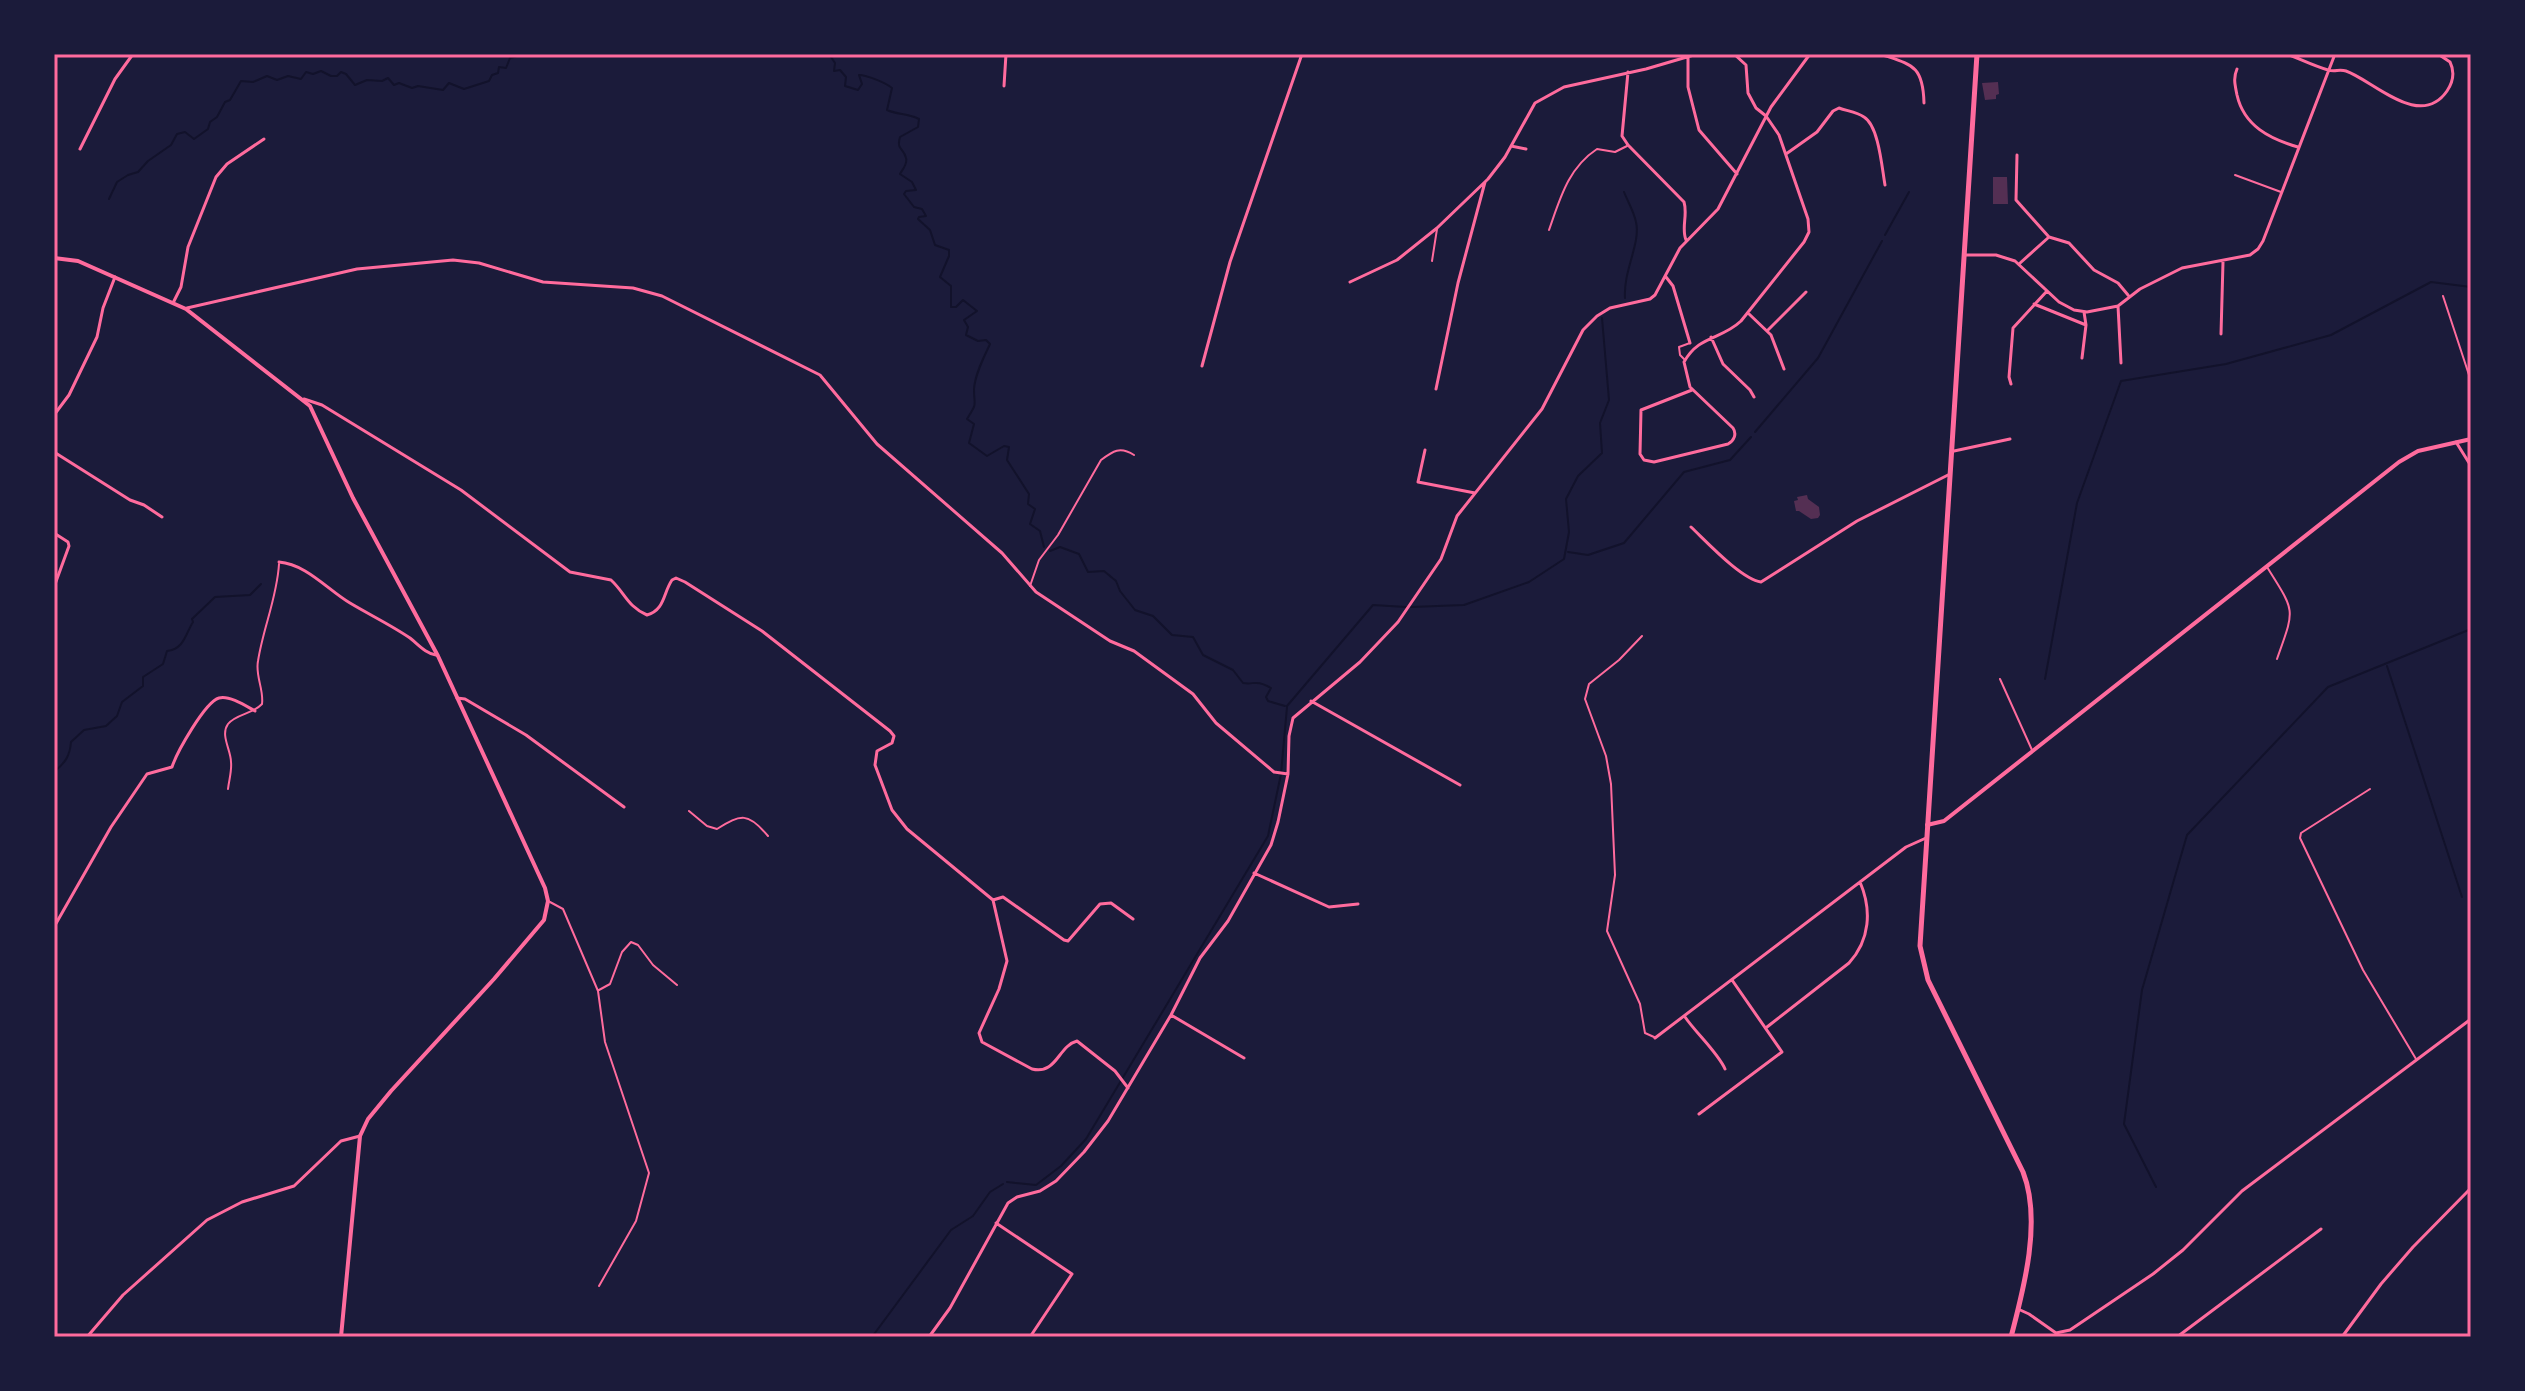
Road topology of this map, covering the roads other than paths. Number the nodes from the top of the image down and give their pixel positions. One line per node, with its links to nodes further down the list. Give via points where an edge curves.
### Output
1 (133, 54): 23 (street)
2 (1006, 54): 16 (street)
3 (1302, 54): 62 (street, via 1230,262)
4 (1697, 54): 12 (street)
5 (1734, 54): 18 (street, via 1745,62 1748,93)
6 (1810, 54): 18 (street)
7 (1880, 54): 17 (street, via 1917,72)
8 (1977, 54): 36 (main road)
9 (2287, 54): 14 (street)
10 (2335, 54): 14 (street)
11 (2438, 54): 14 (street, via 2450,62 2452,80 2443,96 2428,105 2410,104 2346,71)
12 (1688, 57): 15 (street); 27 (street, via 1688,87 1699,130)
13 (2237, 69): 22 (street, via 2233,77 2247,118 2274,140)
14 (2328, 70): 22 (street)
15 (1628, 72): 20 (street, via 1622,136); 21 (street, via 1564,87 1535,103)
16 (1004, 86)
17 (1924, 103)
18 (1766, 116): 25 (street); 27 (street)
19 (264, 139): 48 (street, via 216,177)
20 (1628, 145): 33 (lane, via 1615,152 1597,149 1576,165); 35 (street, via 1684,202)
21 (1511, 146): 24 (street); 29 (street)
22 (2298, 147): 31 (street)
23 (80, 149)
24 (1526, 149)
25 (1786, 154): 30 (street, via 1839,108 1869,121); 53 (street, via 1809,232)
26 (2017, 155): 34 (street, via 2015,198)
27 (1737, 174): 35 (street, via 1714,216)
28 (2235, 175): 31 (lane)
29 (1485, 182): 32 (street); 66 (street)
30 (1885, 185)
31 (2281, 192): 39 (street, via 2258,249)
32 (1437, 228): 38 (lane); 43 (street, via 1397,260)
33 (1549, 230)
34 (2049, 237): 40 (street); 46 (street, via 2069,243)
35 (1686, 240): 42 (street)
36 (1963, 255): 40 (street, via 2002,256); 75 (main road)
37 (54, 258): 41 (street)
38 (1432, 261)
39 (2223, 261): 46 (street, via 2195,263); 56 (street)
40 (2019, 264): 44 (street)
41 (116, 276): 48 (street); 70 (street, via 97,337)
42 (1666, 277): 58 (street); 80 (street, via 1650,299 1610,308 1583,330 1542,409)
43 (1350, 282)
44 (2047, 291): 49 (street); 52 (street, via 2063,305)
45 (1806, 292): 55 (street)
46 (2129, 296): 50 (street)
47 (2443, 296): 64 (lane)
48 (173, 303): 51 (street)
49 (2034, 304): 54 (street); 65 (street, via 2013,328)
50 (2118, 306): 52 (street); 61 (street)
51 (186, 309): 69 (street); 87 (street, via 357,269 453,260 543,282 650,291 820,375 877,444 1002,553)
52 (2084, 312): 54 (street)
53 (1748, 313): 55 (street); 57 (street, via 1736,326)
54 (2086, 325): 59 (street)
55 (1768, 330): 63 (street)
56 (2221, 334)
57 (1711, 337): 60 (street); 68 (street, via 1721,362)
58 (1690, 343): 60 (lane, via 1679,347)
59 (2082, 358)
60 (1685, 360): 67 (street)
61 (2121, 363)
62 (1202, 366)
63 (1784, 369)
64 (2471, 381)
65 (2011, 384)
66 (1436, 389)
67 (1692, 390): 67 (street, via 1641,410 1644,460 1654,462 1733,441 1733,428)
68 (1754, 397)
69 (304, 399): 89 (street); 107 (street, via 461,490 570,572 611,580 639,612 655,612 676,578 762,631 890,731 892,743 874,757 892,810 907,829)
70 (54, 415)
71 (2010, 439): 75 (street)
72 (2471, 439): 73 (street)
73 (2456, 442): 78 (street); 85 (street, via 2418,451 2399,462)
74 (1425, 450): 80 (street, via 1418,482)
75 (1950, 451): 79 (main road)
76 (54, 452): 81 (street)
77 (1134, 455): 87 (lane, via 1120,449 1101,460 1039,560)
78 (2471, 466)
79 (1948, 475): 82 (street, via 1857,521 1761,582 1716,552); 102 (main road)
80 (1475, 493): 93 (street, via 1453,523 1441,559 1398,622 1360,662)
81 (162, 517)
82 (1691, 527)
83 (54, 533): 86 (street, via 69,546)
84 (279, 562): 89 (street, via 299,569); 94 (lane, via 277,592 258,657 263,699)
85 (2266, 566): 90 (lane, via 2292,616); 95 (street)
86 (54, 587)
87 (1029, 587): 96 (street, via 1134,651 1193,694 1216,723 1274,772)
88 (1642, 636): 119 (lane, via 1589,684 1585,699 1599,731 1611,784 1615,875 1607,931 1640,1004 1645,1033)
89 (438, 656): 92 (street)
90 (2277, 659)
91 (2000, 679): 95 (lane)
92 (457, 698): 100 (street, via 526,735); 108 (street)
93 (1311, 701): 96 (street, via 1293,718); 97 (street)
94 (255, 711): 98 (lane, via 235,718 225,732 231,753); 111 (street, via 225,698 209,706 172,767 147,774)
95 (2033, 751): 102 (street, via 1941,823)
96 (1288, 774): 105 (street, via 1271,845)
97 (1460, 785)
98 (228, 789)
99 (2370, 789): 121 (lane, via 2300,838 2363,970)
100 (624, 807)
101 (689, 811): 103 (lane, via 717,829 745,816)
102 (1927, 825): 104 (main road)
103 (768, 836)
104 (1926, 838): 106 (street); 130 (main road, via 1923,967 2030,1192 2031,1230)
105 (1254, 873): 109 (street, via 1329,907); 115 (street)
106 (1860, 882): 112 (street); 118 (street, via 1868,913 1860,952)
107 (993, 900): 110 (street, via 1003,897 1068,941 1100,904 1111,903); 123 (street, via 1007,961 979,1033 982,1042 1041,1071 1077,1041)
108 (548, 901): 114 (lane, via 563,909); 125 (street, via 544,920 379,1105)
109 (1358, 904)
110 (1133, 919)
111 (54, 927)
112 (1732, 980): 116 (street); 118 (street)
113 (677, 985): 114 (lane, via 631,942 610,984)
114 (598, 991): 129 (lane, via 605,1042 649,1173 636,1221)
115 (1171, 1015): 120 (street); 123 (street)
116 (1685, 1017): 119 (street); 122 (street)
117 (2471, 1019): 121 (street)
118 (1767, 1027): 124 (street, via 1782,1053)
119 (1655, 1038)
120 (1244, 1058)
121 (2417, 1060): 131 (street, via 2242,1191 2153,1274)
122 (1725, 1069)
123 (1128, 1088): 127 (street, via 1073,1166 1040,1191 1008,1203)
124 (1699, 1114)
125 (360, 1136): 132 (street, via 341,1141 294,1186 212,1215 123,1295); 133 (street)
126 (2471, 1188): 138 (street, via 2405,1256)
127 (996, 1223): 134 (street); 135 (street, via 1072,1274)
128 (2321, 1229): 137 (street)
129 (599, 1286)
130 (2018, 1309): 131 (street); 136 (main road)
131 (2064, 1335)
132 (87, 1337)
133 (341, 1337)
134 (929, 1337)
135 (1030, 1337)
136 (2011, 1337)
137 (2177, 1337)
138 (2342, 1337)

